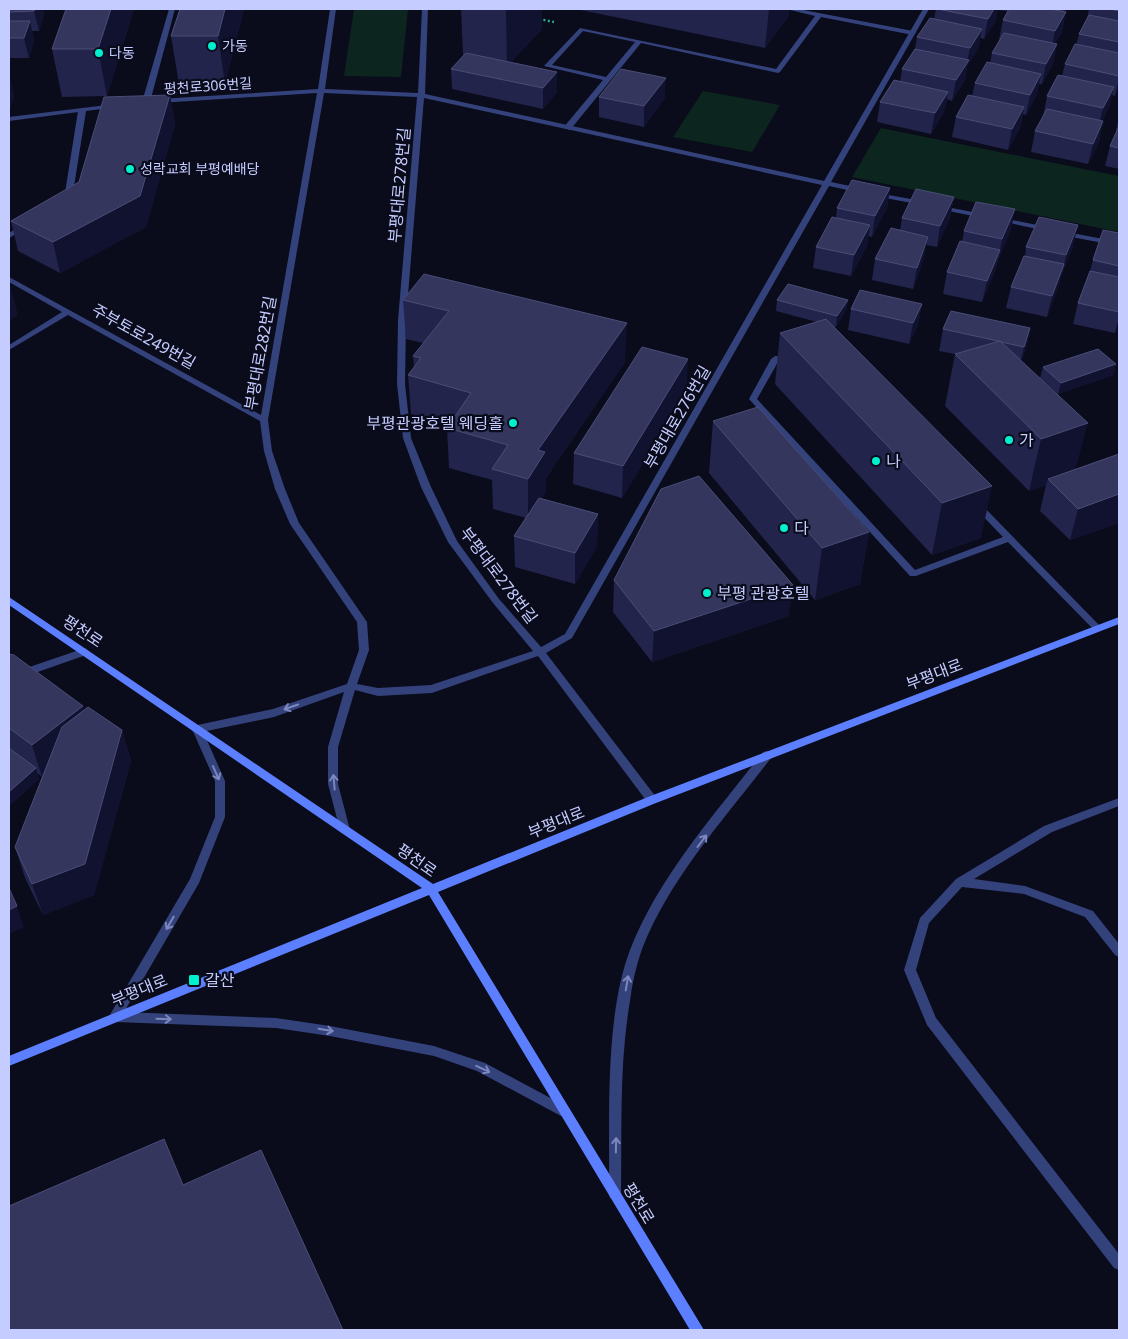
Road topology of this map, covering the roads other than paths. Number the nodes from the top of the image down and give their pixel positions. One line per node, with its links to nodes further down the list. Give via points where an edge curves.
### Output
1 (172, 9): 12 (street)
2 (333, 9): 10 (street, 부평대로282번길)
3 (425, 9): 11 (street, 부평대로278번길)
4 (789, 9): 6 (street)
5 (926, 9): 7 (street, 부평대로276번길)
6 (819, 15): 7 (street); 8 (street, via 778,71)
7 (913, 33): 18 (street, 부평대로276번길)
8 (639, 41): 9 (street); 9 (street, via 582,29 547,66)
9 (606, 79): 17 (street)
10 (321, 90): 11 (street, 평천로306번길); 12 (street, 평천로306번길); 27 (street, 부평대로282번길)
11 (421, 95): 17 (street); 34 (street, 부평대로278번길, via 402,320 401,384 407,438 453,542 496,601)
12 (146, 102): 13 (street, 평천로306번길)
13 (137, 104)
14 (119, 106): 15 (street)
15 (82, 111): 16 (street); 19 (street, via 68,202)
16 (9, 119)
17 (567, 128): 18 (street)
18 (827, 184): 22 (street); 34 (street, 부평대로276번길, via 569,636)
19 (59, 207)
20 (34, 222): 21 (street)
21 (9, 236)
22 (1119, 244)
23 (9, 279): 24 (street, 주부토로249번길)
24 (68, 312): 25 (street); 27 (street, 주부토로249번길)
25 (9, 348)
26 (802, 362): 29 (street, via 775,359 754,399 767,422 913,574)
27 (264, 420): 36 (street, 부평대로282번길, via 268,451 295,524 362,622 364,650)
28 (969, 497): 29 (street)
29 (1010, 538): 32 (street)
30 (9, 600): 33 (main road, 평천로)
31 (1119, 620): 32 (main road, 부평대로)
32 (1097, 628): 38 (main road, 부평대로)
33 (85, 652): 35 (street); 37 (main road, 평천로)
34 (540, 652): 36 (street, 부평대로276번길, via 432,689 378,692); 39 (street, 부평대로278번길)
35 (9, 678)
36 (351, 686): 37 (street, one-way to 37, via 274,713); 41 (street, 부평대로282번길, one-way to 36, via 333,784 333,747)
37 (197, 729): 41 (main road, 평천로); 45 (street, one-way to 45, via 220,781 220,817 194,880)
38 (767, 756): 39 (main road, 부평대로); 48 (street, one-way to 38, via 618,1035 629,971 647,923 675,879)
39 (652, 800): 43 (main road, 부평대로)
40 (1119, 802): 42 (street, via 1048,828)
41 (344, 830): 43 (main road, 평천로)
42 (960, 882): 44 (street, via 1025,890 1089,914); 49 (street, via 924,921 910,970 931,1021)
43 (430, 888): 45 (main road, 부평대로); 47 (main road, 평천로)
44 (1119, 952)
45 (115, 1017): 46 (main road, 부평대로); 47 (street, one-way to 47, via 276,1023 434,1051 482,1067)
46 (9, 1060)
47 (565, 1112): 48 (main road, 평천로)
48 (615, 1194): 50 (main road, 평천로)
49 (1119, 1264)
50 (697, 1330)

